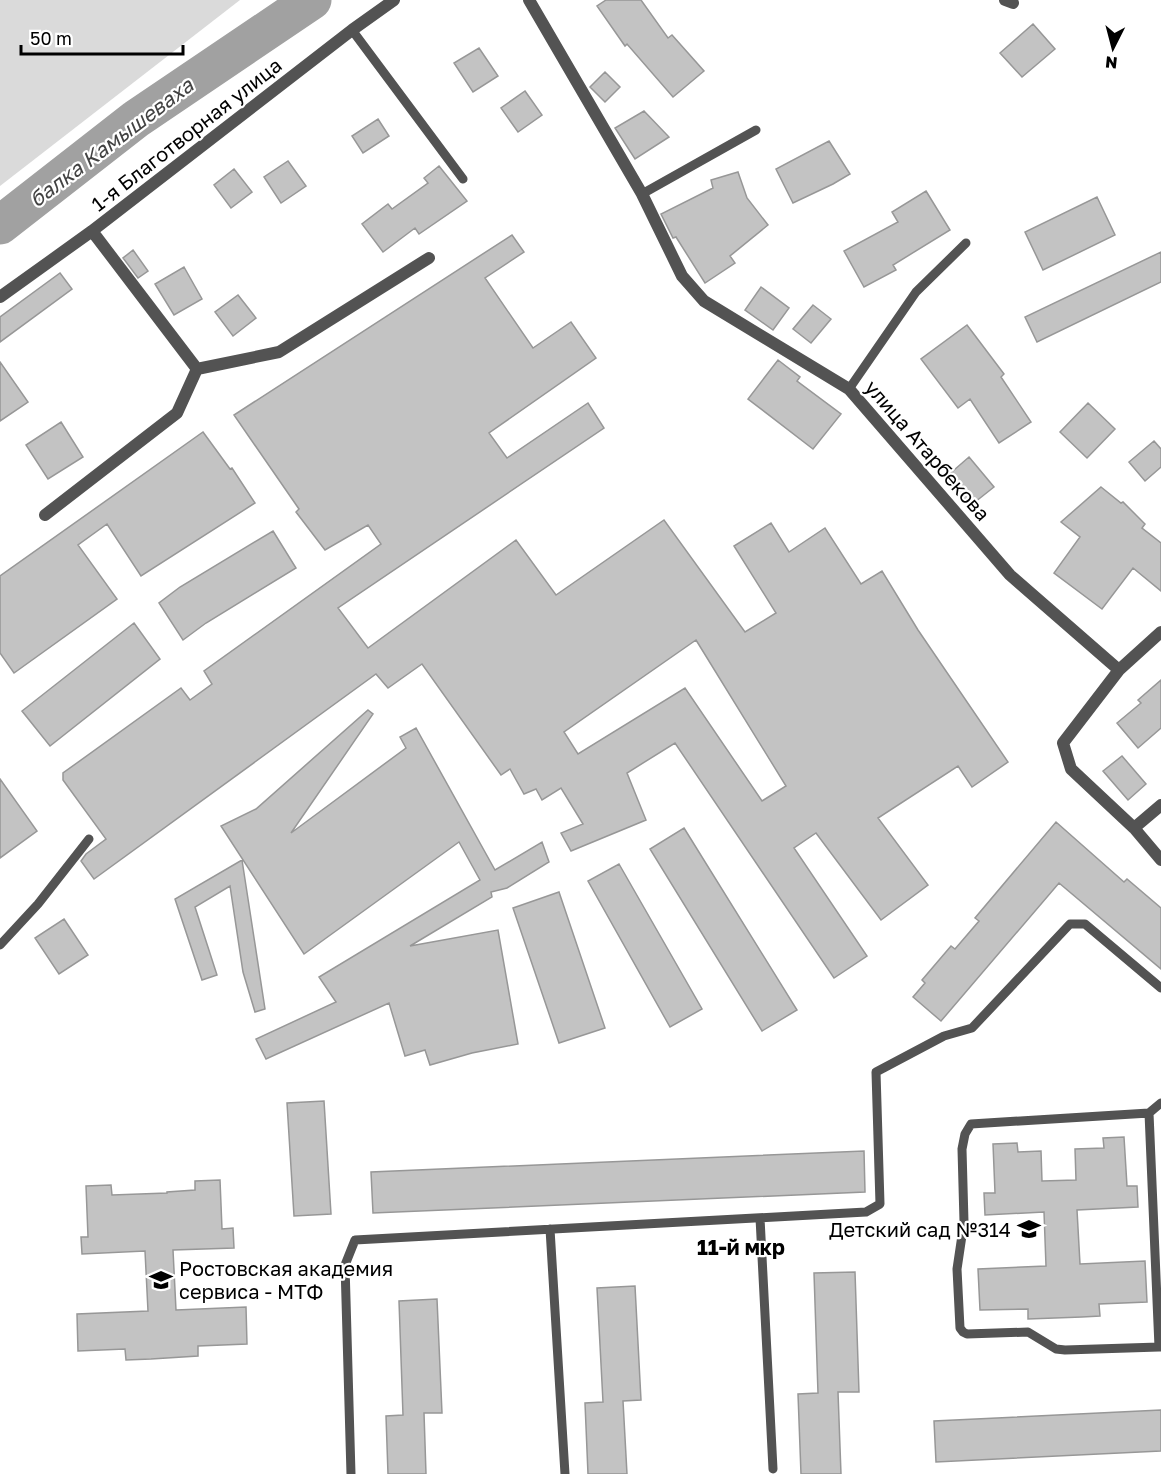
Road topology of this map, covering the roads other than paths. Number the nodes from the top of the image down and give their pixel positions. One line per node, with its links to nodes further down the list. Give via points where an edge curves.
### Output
1 (394, 0): 3 (street, 1-я Благотворная улица)
2 (529, 0): 6 (street, улица Атарбекова)
3 (352, 30): 5 (lane); 7 (street, 1-я Благотворная улица)
4 (756, 130): 6 (lane)
5 (463, 179)
6 (642, 194): 12 (street, улица Атарбекова, via 682,276 704,301)
7 (92, 231): 10 (street, 1-я Благотворная улица); 11 (street)
8 (966, 243): 12 (lane, via 916,292)
9 (429, 258): 11 (street, via 279,352)
10 (0, 297)
11 (197, 369): 13 (street, via 177,413)
12 (849, 388): 15 (street, улица Атарбекова, via 1010,575)
13 (45, 515)
14 (1161, 632): 15 (street)
15 (1119, 670): 17 (street, via 1063,743 1071,769)
16 (1161, 805): 17 (street)
17 (1134, 828): 19 (street)
18 (89, 839): 20 (lane)
19 (1161, 860)
20 (0, 945)
21 (1161, 988): 24 (lane, via 1085,924 1070,924 972,1028 944,1036 876,1072 880,1204 866,1212)
22 (1161, 1103): 23 (lane)
23 (1149, 1113): 26 (lane); 26 (lane, via 971,1124 962,1149 964,1222 957,1269 960,1328 968,1334 1028,1332 1056,1349 1065,1350)
24 (760, 1218): 25 (lane); 27 (lane)
25 (550, 1229): 28 (lane, via 355,1240 345,1265); 29 (lane)
26 (1160, 1347)
27 (773, 1469)
28 (351, 1474)
29 (565, 1474)

